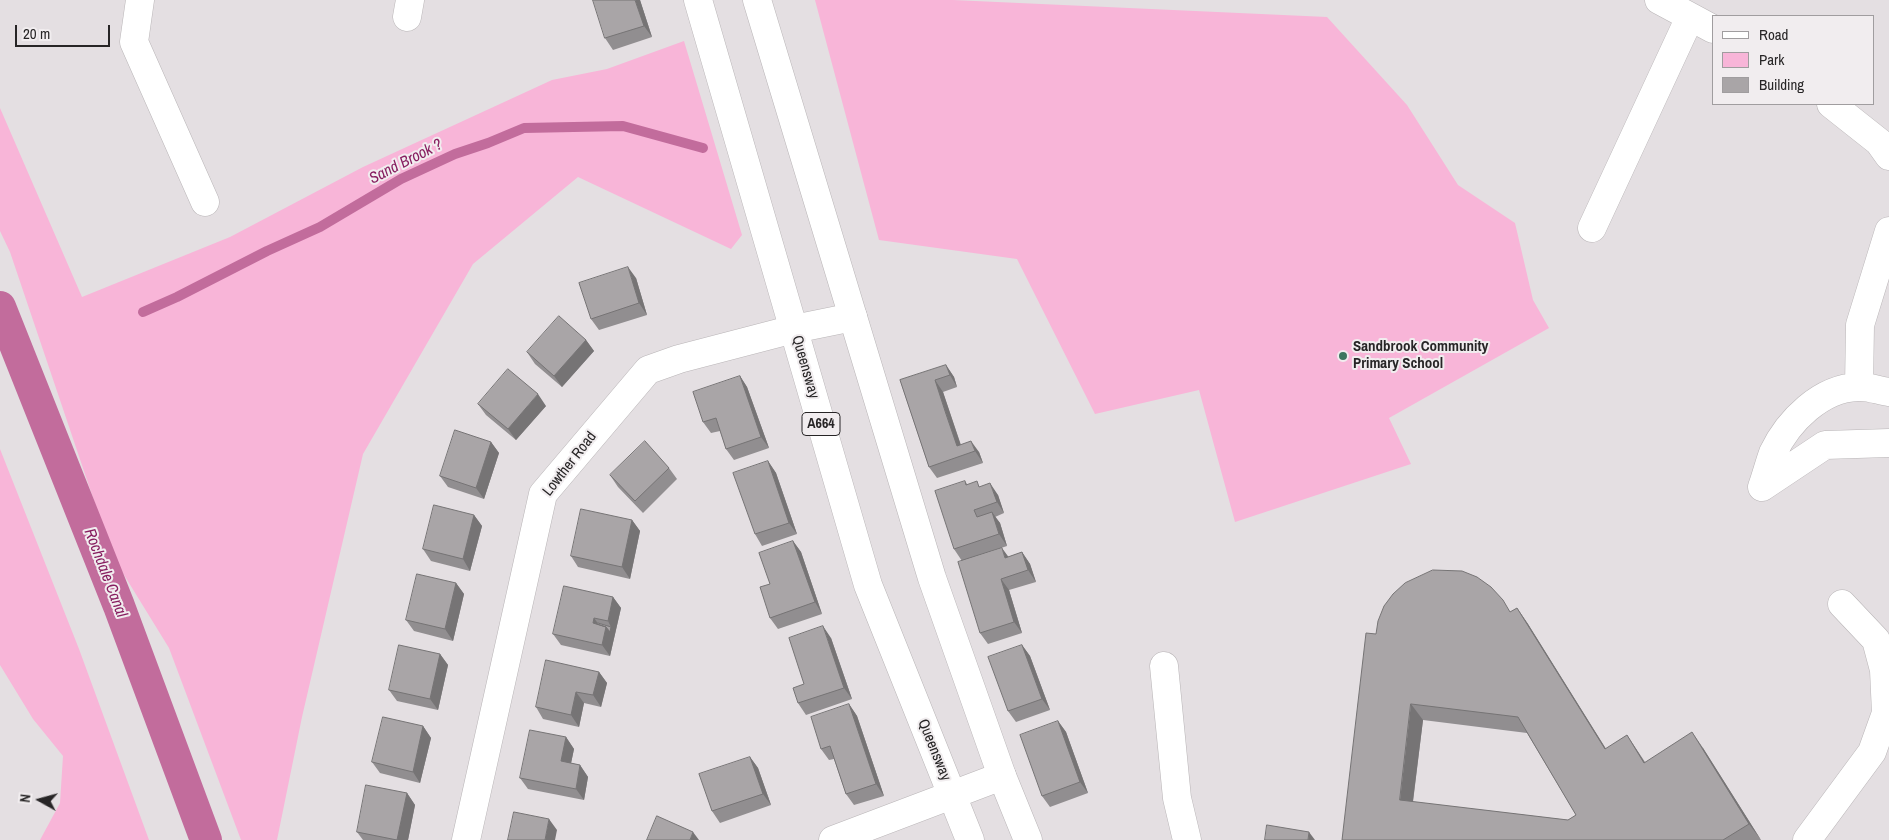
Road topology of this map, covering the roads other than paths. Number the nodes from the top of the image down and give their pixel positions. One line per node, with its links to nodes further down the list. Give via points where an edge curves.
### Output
1 (140, 0): 8 (main road, via 134,42)
2 (698, 0): 12 (main road, Queensway / A664)
3 (757, 0): 11 (main road)
4 (1660, 0): 5 (main road)
5 (1701, 23): 9 (main road)
6 (1832, 105): 7 (main road, via 1879,142)
7 (1889, 156)
8 (205, 202)
9 (1592, 228)
10 (1889, 232): 13 (main road, via 1860,325)
11 (853, 316): 12 (main road, Lowther Road); 18 (main road, via 932,578)
12 (794, 330): 19 (main road, Queensway / A664, via 868,584); 20 (main road, Lowther Road, via 648,370 543,494)
13 (1859, 387): 14 (main road); 15 (main road, via 1834,392 1791,424 1774,453 1762,486 1825,445)
14 (1889, 392)
15 (1889, 443)
16 (1842, 604): 25 (main road, via 1876,640 1884,670 1886,713 1872,752)
17 (1164, 666): 24 (main road, via 1177,798)
18 (1002, 776): 19 (main road); 23 (main road)
19 (952, 795): 21 (main road); 22 (main road, Queensway / A664)
20 (466, 840)
21 (834, 840)
22 (970, 840)
23 (1028, 840)
24 (1187, 840)
25 (1807, 840)

